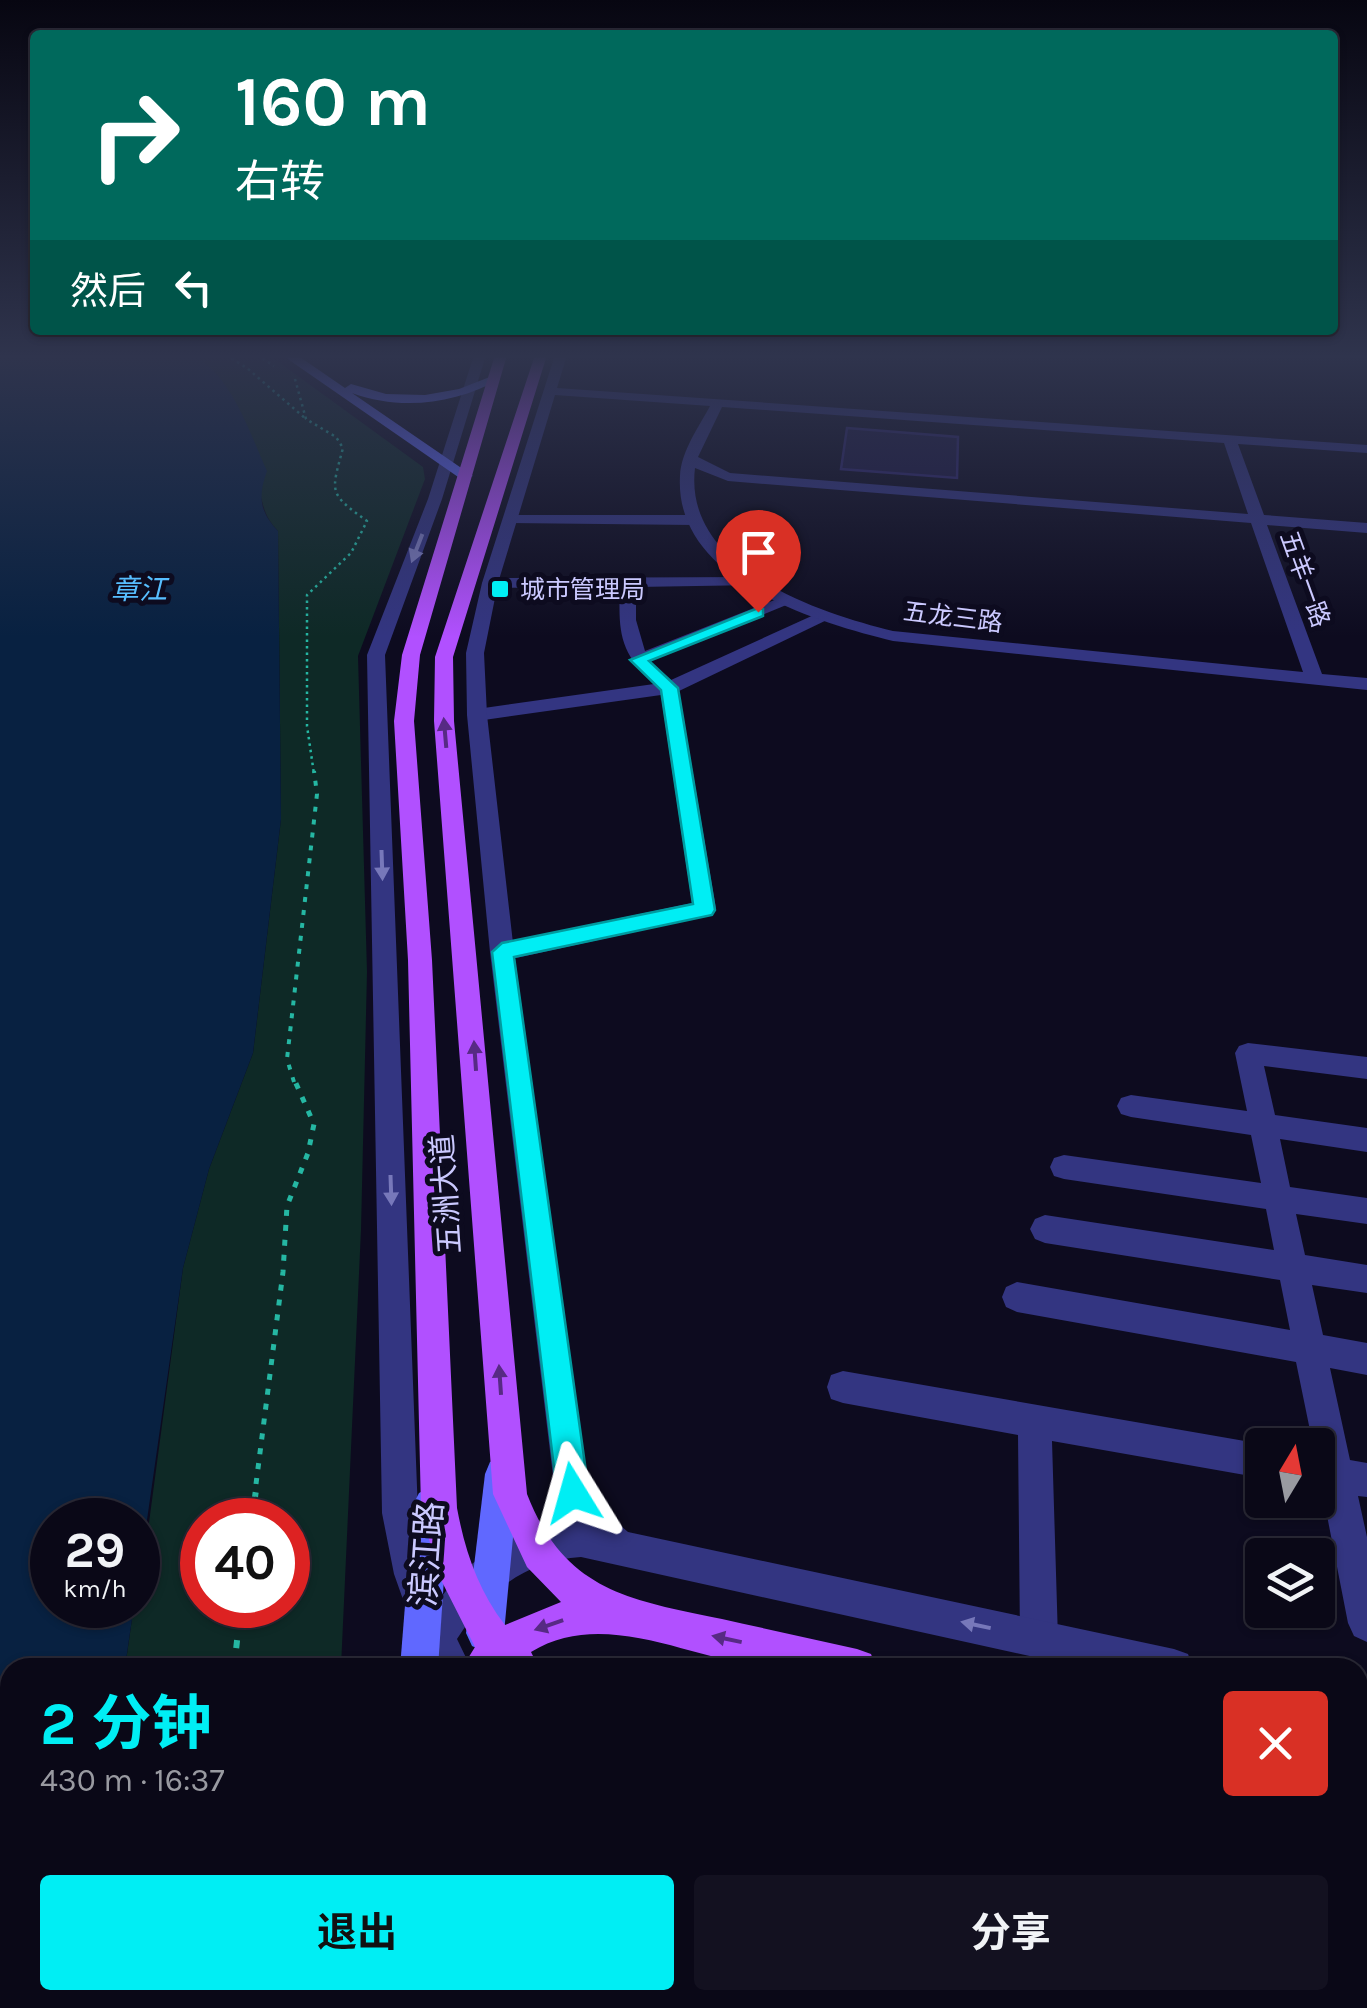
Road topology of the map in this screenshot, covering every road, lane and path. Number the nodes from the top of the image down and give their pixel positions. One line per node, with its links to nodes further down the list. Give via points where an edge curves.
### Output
1 (342, 449): 50 (path, via 331,491 367,521 344,562 307,595 307,726 317,794 287,1058 314,1124 288,1206)
2 (425, 449): 12 (main road)
3 (459, 449): 12 (street)
4 (463, 449): 12 (main road)
5 (466, 449): 12 (main road)
6 (507, 449): 14 (main road)
7 (510, 449): 14 (main road)
8 (533, 449): 16 (street)
9 (696, 449): 11 (street, 五龙三路)
10 (1232, 449): 18 (street, 五羊一路)
11 (691, 458): 13 (street); 15 (street, 五龙三路)
12 (456, 470): 46 (main road, 五洲大道, via 411,655 404,721 420,960); 59 (street, one-way to 59, via 376,655 400,1513)
13 (728, 477): 15 (street); 18 (street)
14 (498, 484): 47 (main road, 五洲大道, one-way to 14, via 444,721 444,658)
15 (688, 495): 17 (street, 五龙三路)
16 (510, 518): 17 (street); 21 (street)
17 (694, 520): 20 (street, 五龙三路)
18 (1258, 520): 19 (street); 26 (street, 五羊一路)
19 (1367, 528)
20 (752, 582): 22 (street); 23 (street, 五龙三路)
21 (490, 584): 22 (street); 29 (street, via 476,653)
22 (628, 584): 25 (street, via 627,620)
23 (788, 600): 24 (street, 五龙三路); 25 (street)
24 (822, 618): 26 (street, 五龙三路, via 929,640); 28 (street)
25 (638, 660): 28 (street)
26 (1314, 678): 27 (street, 五龙三路)
27 (1367, 684)
28 (669, 688): 29 (street); 30 (street, via 704,910)
29 (478, 715): 30 (street)
30 (502, 952): 52 (street, via 573,1493 588,1524)
31 (1367, 1068): 33 (street, via 1248,1052)
32 (1131, 1106): 33 (street)
33 (1263, 1125): 34 (street); 36 (street)
34 (1367, 1140)
35 (1064, 1167): 36 (street)
36 (1278, 1198): 37 (street); 39 (street)
37 (1367, 1210)
38 (1046, 1229): 39 (street)
39 (1293, 1268): 40 (street); 42 (street)
40 (1367, 1279)
41 (1017, 1297): 42 (street)
42 (1310, 1348): 43 (street); 49 (street)
43 (1367, 1359)
44 (843, 1387): 45 (street)
45 (1035, 1419): 48 (street); 58 (street)
46 (436, 1440): 54 (main road, 五洲大道, via 444,1539); 59 (main road, 滨江路)
47 (505, 1447): 51 (main road, 五洲大道, via 510,1494); 53 (main road, 滨江路)
48 (1245, 1458)
49 (1340, 1476): 56 (street)
50 (255, 1498)
51 (533, 1547): 52 (street, via 578,1539); 53 (street); 55 (main road, 五洲大道, via 580,1596)
52 (623, 1548): 58 (street, one-way to 52)
53 (492, 1570): 54 (street); 61 (main road, 滨江路)
54 (464, 1595): 59 (street); 61 (main road, 五洲大道)
55 (629, 1618): 61 (main road, one-way to 61, via 557,1621); 62 (main road, 五洲大道, one-way to 55)
56 (1367, 1623)
57 (238, 1628): 60 (path)
58 (1039, 1639): 63 (street)
59 (431, 1650)
60 (235, 1658)
61 (492, 1658)
62 (811, 1658)
63 (1127, 1658)

